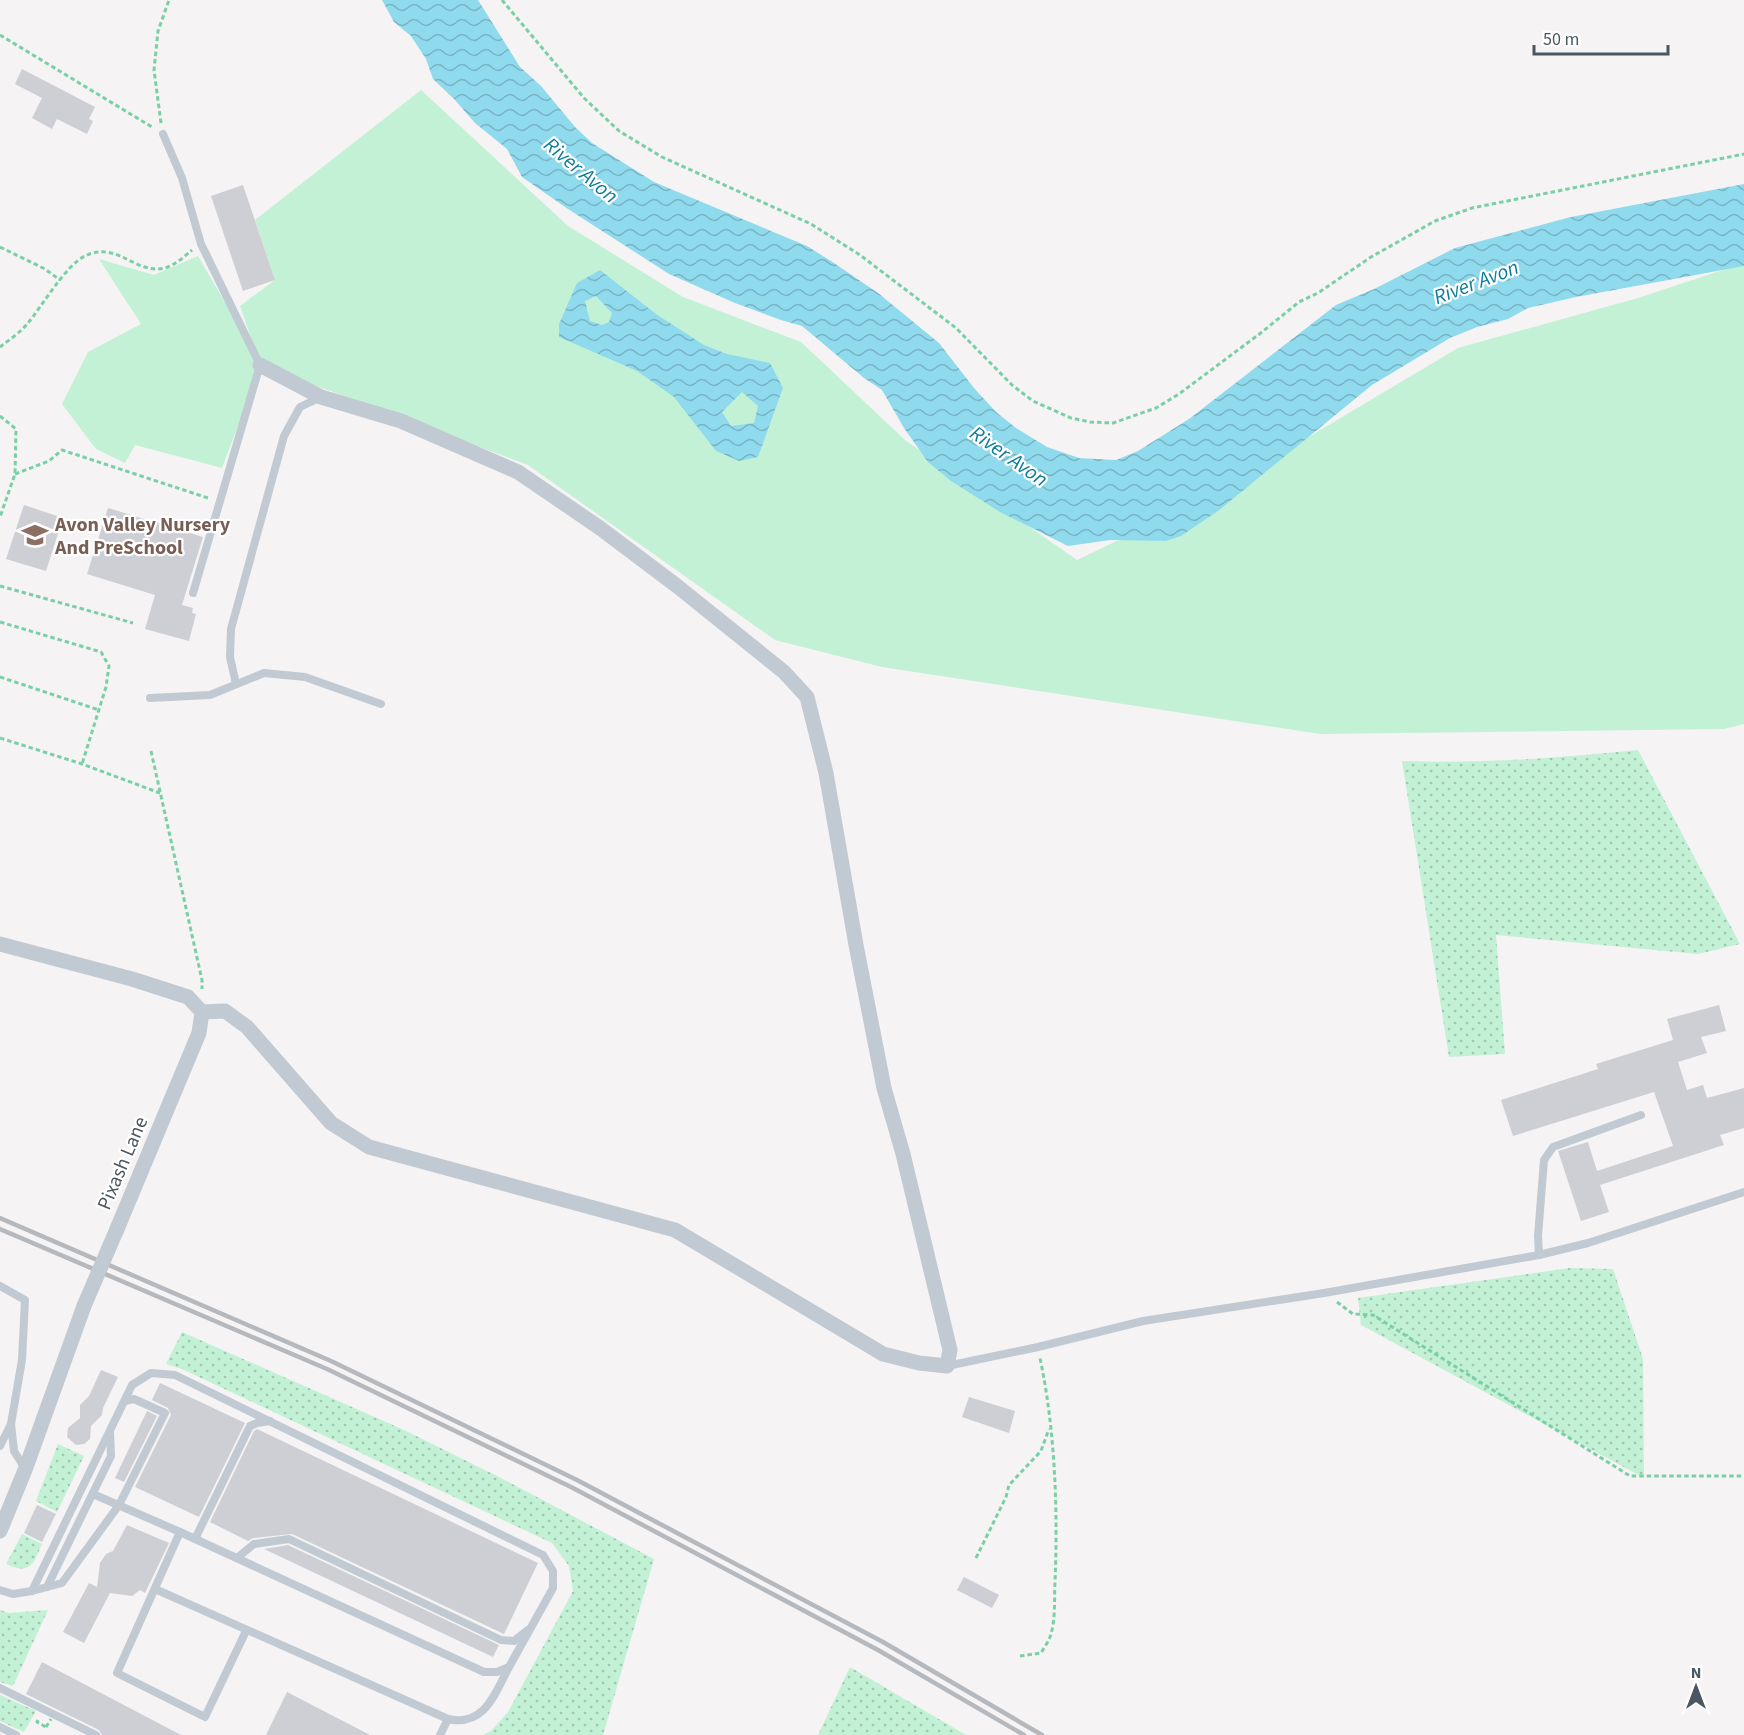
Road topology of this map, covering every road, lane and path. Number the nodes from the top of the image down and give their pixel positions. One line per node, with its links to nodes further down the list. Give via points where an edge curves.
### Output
1 (169, 0): 4 (path, via 158,31 154,70)
2 (502, 0): 5 (path, via 584,98 619,131 662,157 811,224 860,255 956,328 1033,401 1061,415 1090,422 1113,423 1156,408 1299,302 1435,221 1472,208)
3 (0, 35): 4 (path)
4 (162, 134): 6 (lane, via 182,178)
5 (1744, 154)
6 (201, 244): 8 (path, via 165,268 151,268 104,250 84,256); 10 (lane)
7 (0, 247): 8 (path)
8 (60, 280): 9 (path, via 27,325)
9 (0, 347)
10 (260, 365): 11 (street); 14 (lane)
11 (321, 397): 21 (lane, via 300,407 284,436 231,629 230,657); 37 (street, via 401,420 518,472 677,586 784,672 807,697 826,773 884,1088 950,1350)
12 (0, 416): 13 (path, via 16,429)
13 (15, 474): 14 (path, via 49,461 62,450); 15 (path)
14 (220, 502): 17 (lane)
15 (0, 517)
16 (0, 586): 19 (path)
17 (193, 593)
18 (0, 621): 24 (path, via 101,652 109,666)
19 (133, 623)
20 (0, 677): 24 (path)
21 (236, 684): 22 (lane, via 210,695); 23 (lane, via 264,673 305,677)
22 (150, 698)
23 (381, 704)
24 (99, 710): 27 (path)
25 (0, 738): 27 (path)
26 (151, 751): 28 (path)
27 (82, 764): 28 (path)
28 (160, 793): 30 (path, via 202,980)
29 (0, 944): 30 (street, via 188,997)
30 (202, 1012): 37 (street, via 225,1011 248,1027 331,1123 369,1147 675,1230 884,1354); 44 (street, Pixash Lane, bridge, via 199,1033 84,1306)
31 (1641, 1115): 33 (lane, via 1553,1147 1544,1160)
32 (1744, 1192): 33 (lane, via 1588,1244)
33 (1539, 1255): 35 (lane)
34 (0, 1287): 40 (lane, via 25,1300 22,1360)
35 (1324, 1293): 36 (lane, via 1143,1321); 45 (path, via 1353,1314 1373,1315 1630,1476)
36 (1038, 1347): 37 (lane); 41 (path)
37 (947, 1366)
38 (125, 1401): 39 (lane, via 132,1385 151,1373 175,1375); 42 (lane); 47 (lane, via 134,1399 165,1413)
39 (270, 1421): 50 (lane, via 250,1426); 57 (lane, via 543,1556 553,1571 553,1588)
40 (11, 1424): 43 (lane); 44 (lane, via 14,1451)
41 (1050, 1427): 52 (path, via 1041,1451 1009,1485); 59 (path, via 1055,1516 1050,1637 1041,1653)
42 (110, 1430): 46 (lane, via 111,1456); 56 (lane)
43 (0, 1446)
44 (25, 1470): 48 (street, Pixash Lane)
45 (1744, 1476)
46 (93, 1494): 47 (lane); 53 (lane)
47 (119, 1505): 49 (lane); 53 (lane, via 62,1583)
48 (0, 1531)
49 (180, 1532): 50 (lane); 54 (lane)
50 (195, 1539): 51 (lane)
51 (237, 1558): 57 (lane, via 254,1544 289,1539 501,1640 514,1641); 60 (lane, via 484,1672 497,1672)
52 (976, 1558)
53 (47, 1587): 56 (lane)
54 (155, 1589): 58 (lane); 58 (lane, via 117,1673 206,1717)
55 (0, 1590): 56 (lane, via 13,1594)
56 (32, 1591)
57 (531, 1627): 60 (lane)
58 (246, 1631): 63 (lane)
59 (1020, 1656)
60 (509, 1666): 63 (lane, via 489,1704 478,1716 458,1722)
61 (0, 1688): 67 (lane)
62 (51, 1719): 64 (path, bridge, via 46,1727)
63 (448, 1719): 68 (lane)
64 (37, 1722)
65 (0, 1727): 66 (lane)
66 (16, 1735)
67 (96, 1735)
68 (440, 1735)

